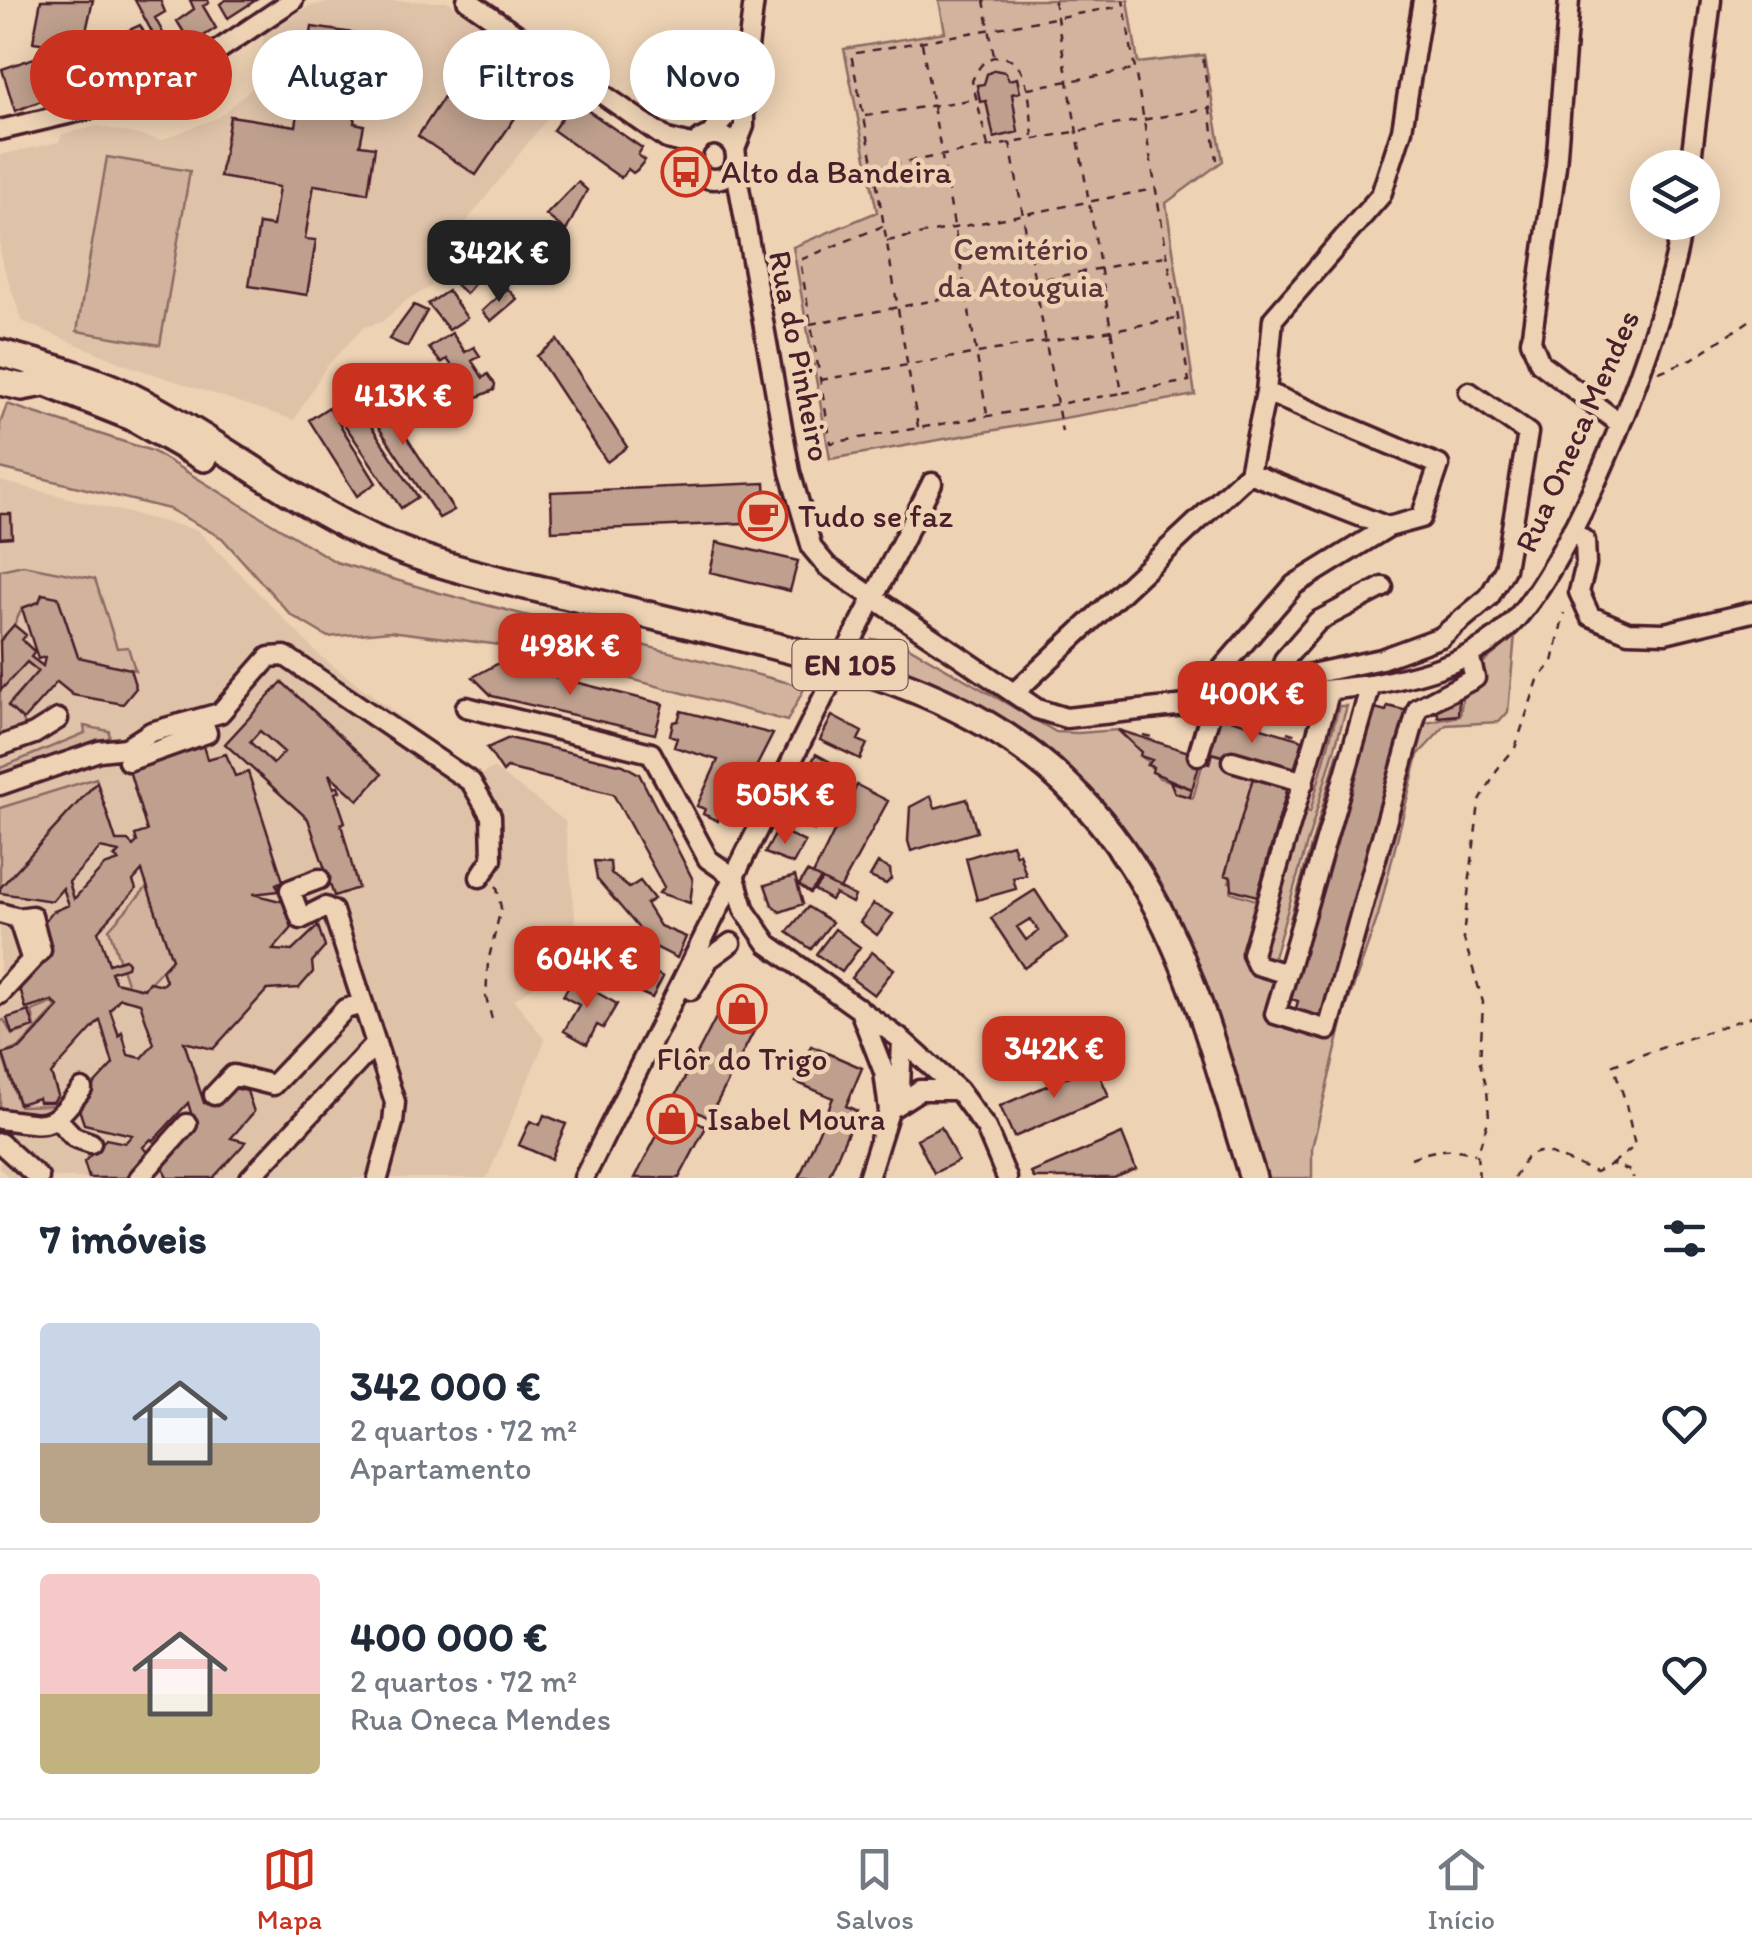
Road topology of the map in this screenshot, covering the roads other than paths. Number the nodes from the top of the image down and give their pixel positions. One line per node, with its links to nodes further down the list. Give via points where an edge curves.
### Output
1 (293, 0): 10 (street, via 202,61 119,102)
2 (467, 0): 11 (street, via 667,139)
3 (754, 0): 7 (street)
4 (1423, 0): 22 (street, via 1402,130 1381,195 1273,319)
5 (1569, 0): 24 (street, via 1556,166 1532,340 1540,363)
6 (1711, 0): 12 (street)
7 (750, 30)
8 (723, 120): 11 (street)
9 (744, 120): 13 (street, Rua do Pinheiro)
10 (0, 130)
11 (702, 141): 13 (street, via 725,138); 14 (street, via 693,165)
12 (1692, 150)
13 (735, 157): 14 (street, via 724,177); 15 (street, Rua do Pinheiro)
14 (707, 178): 15 (street, Rua do Pinheiro)
15 (742, 212): 30 (street, Rua do Pinheiro, via 790,472 812,548)
16 (1678, 240): 24 (street, Rua Oneca Mendes, via 1662,314)
17 (0, 340): 20 (highway, via 33,351)
18 (0, 354): 20 (highway, EN 105)
19 (0, 371): 20 (highway, EN 105)
20 (46, 374): 21 (highway, via 22,387); 79 (highway, EN 105, via 390,564 867,687 995,747 1064,804 1131,894 1168,970); 80 (highway, EN 105, via 113,388 144,403 398,550 856,666 936,696 1005,734 1079,796 1142,881 1184,969)
21 (0, 382)
22 (1266, 392): 25 (street); 27 (street, via 1439,465 1422,518)
23 (1468, 392): 35 (street, via 1528,432 1506,569 1489,597 1441,638 1382,660 1302,676)
24 (1619, 422): 28 (street, Rua Oneca Mendes)
25 (1249, 474): 27 (street); 36 (street)
26 (932, 484): 30 (street)
27 (1388, 527): 37 (street, via 1294,585 1214,678)
28 (1572, 530): 31 (street, via 1585,542 1579,592 1590,616 1628,632 1665,633); 32 (street, Rua Oneca Mendes, via 1534,596 1501,634)
29 (1383, 587): 35 (street, via 1318,621 1284,660)
30 (873, 599): 36 (street, Rua Oneca Mendes); 48 (street, bridge)
31 (1752, 612)
32 (1470, 655): 33 (street, Rua Oneca Mendes); 55 (street, via 1474,678 1418,708 1328,1030 1275,1014)
33 (1371, 685): 34 (street, Rua Oneca Mendes); 55 (street)
34 (1330, 690): 35 (street, Rua Oneca Mendes); 44 (street)
35 (1285, 693): 37 (street, Rua Oneca Mendes)
36 (1014, 694): 37 (street, Rua Oneca Mendes, via 1066,718)
37 (1210, 702): 42 (street)
38 (466, 707): 48 (street, via 651,753 708,859)
39 (58, 719): 40 (street)
40 (0, 746)
41 (127, 754): 45 (street, via 99,751); 46 (street); 47 (street, via 151,732 220,714 269,657 285,656 471,782 491,816 492,860)
42 (1198, 755)
43 (1232, 761): 44 (street)
44 (1304, 782): 55 (street, via 1252,954 1257,965)
45 (0, 784)
46 (0, 796)
47 (480, 876)
48 (734, 878): 50 (street); 51 (street)
49 (320, 879): 57 (street, via 290,890 301,919 325,907 333,912)
50 (747, 914): 51 (street, via 731,905); 53 (street, via 749,931); 54 (street)
51 (715, 915): 53 (street, via 715,932); 75 (street)
52 (9, 916): 56 (street, via 31,958)
53 (735, 942): 54 (street); 76 (street, via 709,959 695,981)
54 (768, 944): 58 (street)
55 (1287, 974)
56 (0, 994)
57 (362, 1004): 60 (street); 64 (street, via 345,1009 273,1085 233,1075)
58 (858, 1008): 59 (street); 61 (street)
59 (902, 1040): 61 (street); 63 (street); 65 (street, via 900,1088)
60 (375, 1044): 73 (street); 74 (street, via 395,1102)
61 (884, 1072): 65 (street)
62 (82, 1089): 67 (street)
63 (958, 1090): 65 (street, via 920,1090); 78 (street, via 986,1128)
64 (214, 1095)
65 (889, 1110): 77 (street)
66 (0, 1118): 67 (street, via 44,1125)
67 (58, 1120): 70 (street)
68 (187, 1124): 72 (street)
69 (0, 1143): 71 (street)
70 (91, 1143)
71 (39, 1178)
72 (139, 1178)
73 (250, 1178)
74 (378, 1178)
75 (584, 1178)
76 (597, 1178)
77 (868, 1178)
78 (1007, 1178)
79 (1238, 1178)
80 (1254, 1178)

